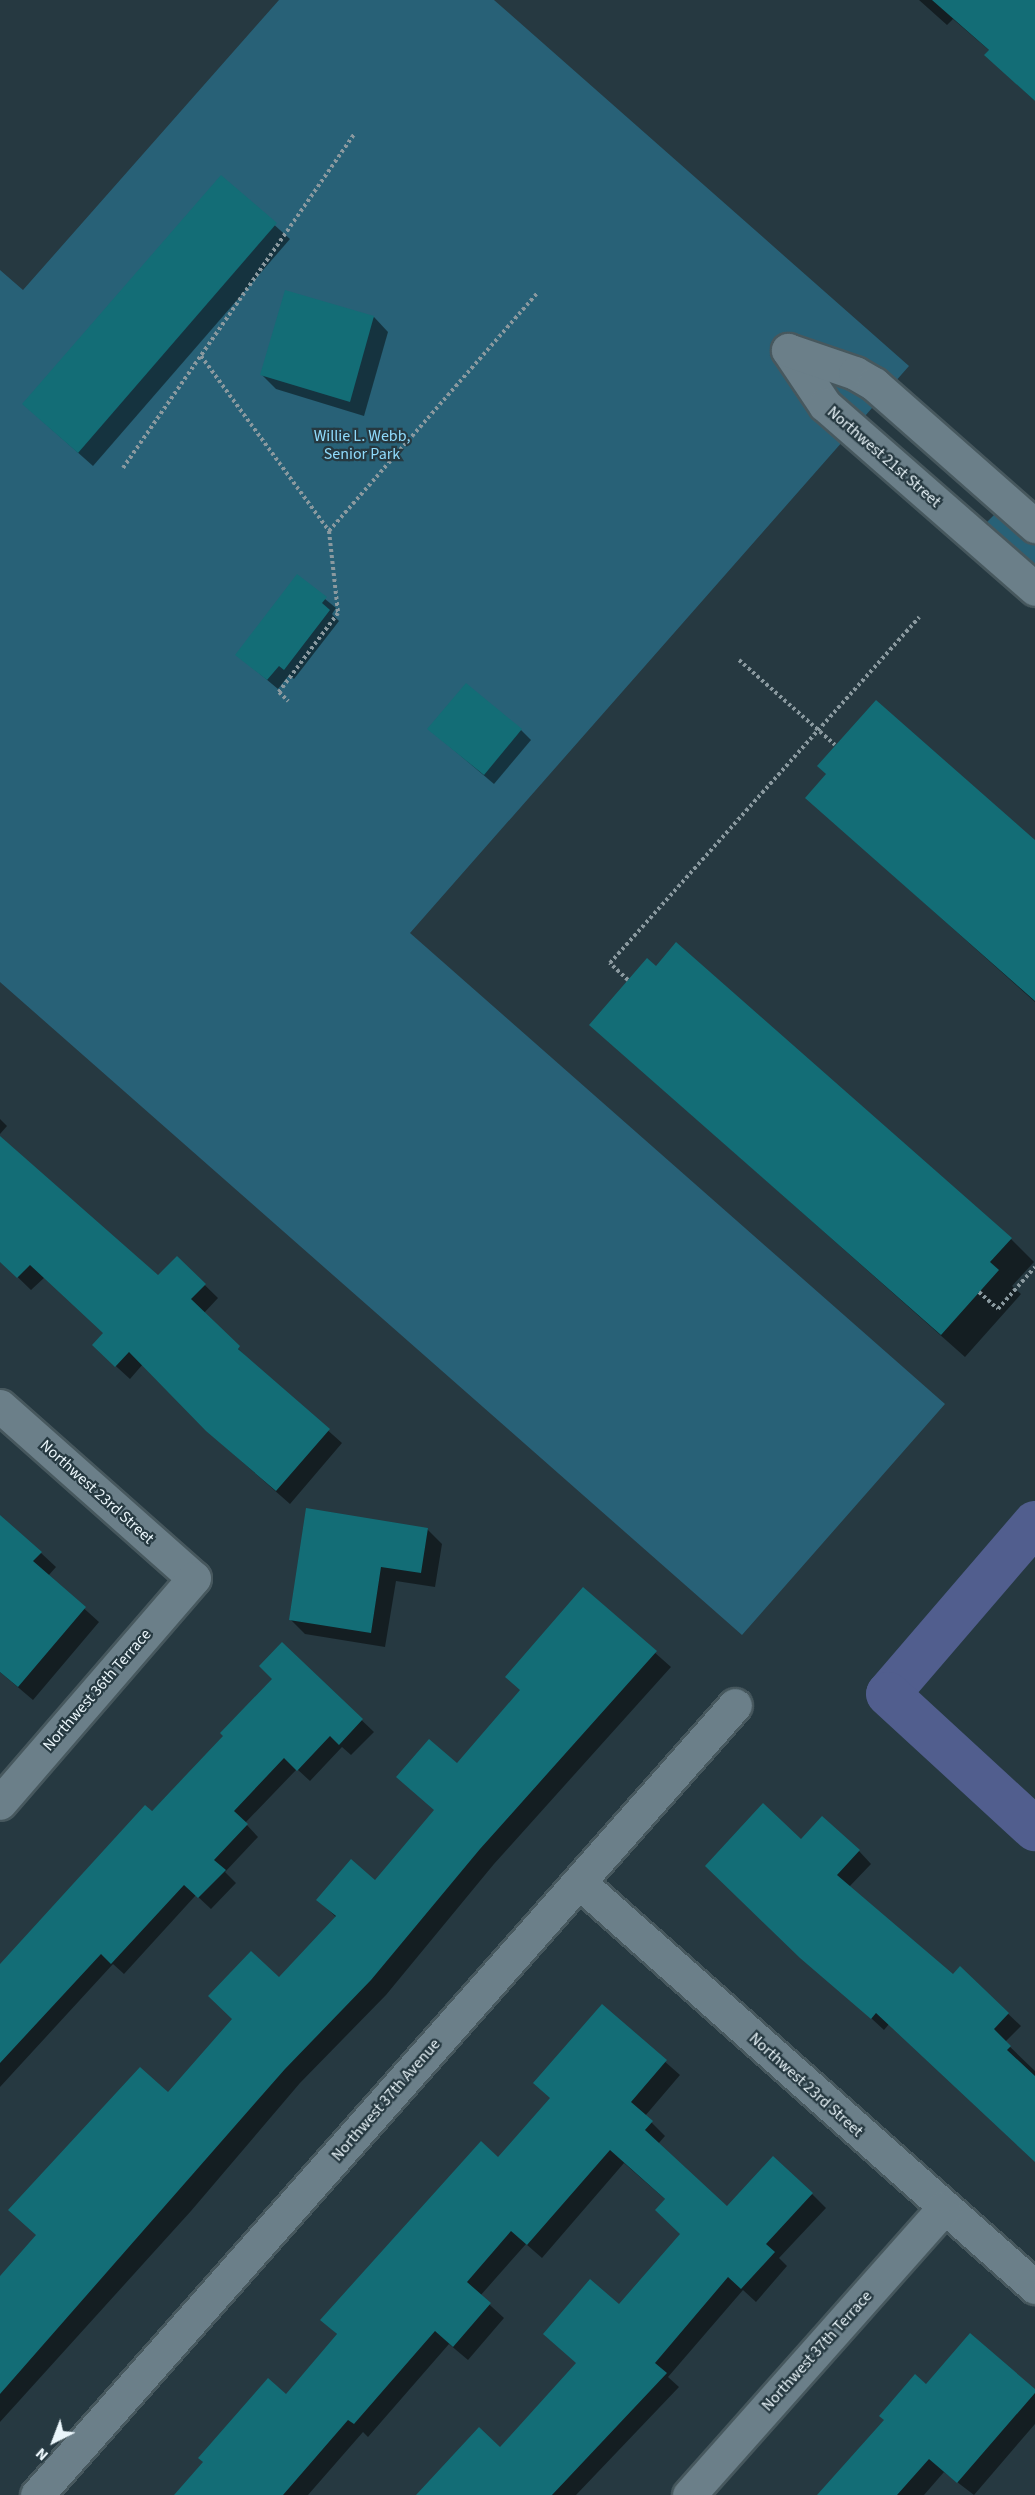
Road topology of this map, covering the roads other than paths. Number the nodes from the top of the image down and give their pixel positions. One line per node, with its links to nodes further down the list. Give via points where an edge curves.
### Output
1 (1035, 526): 2 (street, Northwest 21st Street, via 874,384 855,373 788,350 825,405)
2 (1035, 590)
3 (0, 1406): 4 (street, Northwest 23rd Street)
4 (194, 1578): 6 (street, Northwest 36th Terrace)
5 (735, 1705): 7 (street, Northwest 37th Avenue)
6 (0, 1803)
7 (579, 1882): 8 (street, Northwest 23rd Street); 10 (street, Northwest 37th Avenue)
8 (944, 2208): 9 (street, Northwest 23rd Street); 11 (street, Northwest 37th Terrace)
9 (1035, 2287)
10 (37, 2495)
11 (689, 2495)

